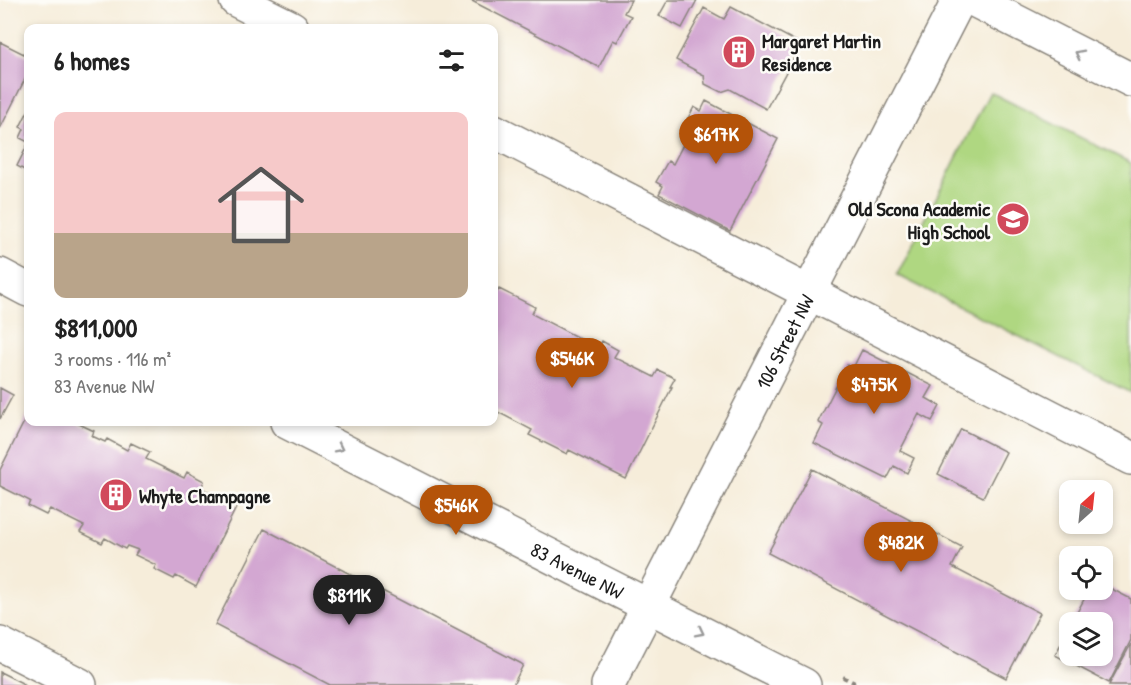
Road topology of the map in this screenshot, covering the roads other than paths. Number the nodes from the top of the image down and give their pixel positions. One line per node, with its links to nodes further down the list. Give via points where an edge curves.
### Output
1 (236, 0): 4 (street)
2 (959, 0): 9 (street, 106 Street NW)
3 (974, 0): 5 (street, one-way to 3)
4 (284, 24)
5 (1131, 80)
6 (498, 133): 9 (street)
7 (0, 275): 8 (street)
8 (24, 288)
9 (808, 291): 11 (street); 12 (street, 106 Street NW)
10 (295, 426): 12 (street, 83 Avenue NW, one-way to 12)
11 (1131, 458)
12 (648, 605): 15 (street, 106 Street NW); 16 (street, 83 Avenue NW, one-way to 16)
13 (0, 644): 14 (street)
14 (80, 685)
15 (608, 685)
16 (804, 685)

